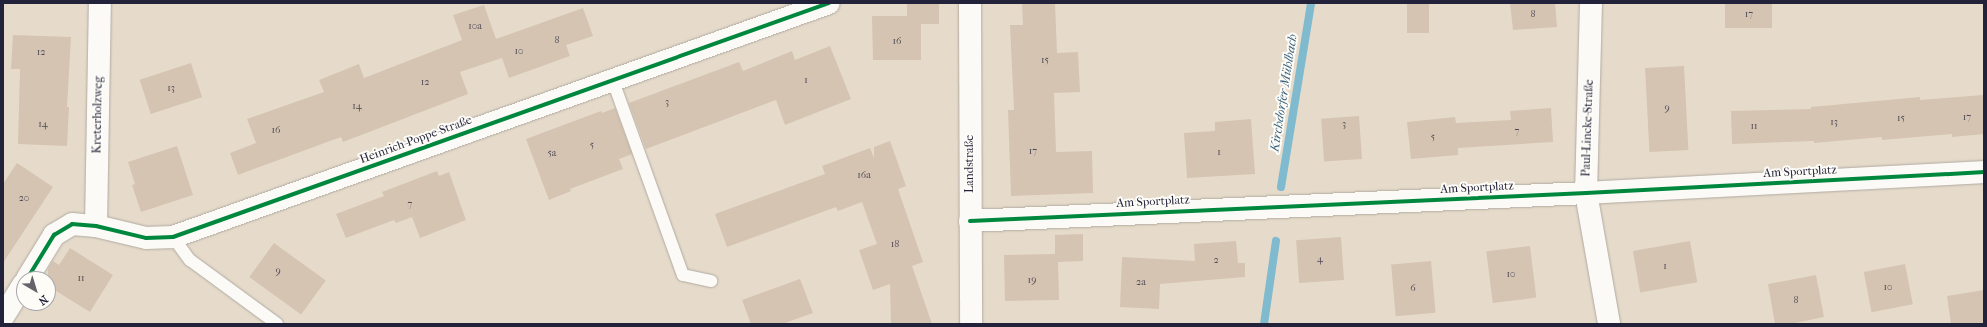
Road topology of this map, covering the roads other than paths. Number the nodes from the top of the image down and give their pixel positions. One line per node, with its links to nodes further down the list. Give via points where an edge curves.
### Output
1 (100, 3): 9 (street, Kreterholzweg)
2 (829, 3): 5 (street, Heinrich-Poppe-Straße)
3 (970, 3): 8 (street, Landstraße)
4 (1591, 3): 7 (street, Paul-Lincke-Straße)
5 (613, 81): 10 (street, Heinrich-Poppe-Straße); 12 (lane, via 683,275)
6 (1984, 172): 7 (street, Am Sportplatz)
7 (1586, 193): 8 (street, Am Sportplatz); 17 (street, Paul-Lincke-Straße)
8 (970, 221): 16 (street, Landstraße)
9 (96, 226): 10 (street, Heinrich-Poppe-Straße, via 146,238); 11 (street, Heinrich-Poppe-Straße, via 72,224 54,235)
10 (173, 237): 15 (lane, via 190,260)
11 (32, 271)
12 (711, 281)
13 (16, 297): 14 (street)
14 (3, 317)
15 (276, 324)
16 (971, 324)
17 (1609, 324)

